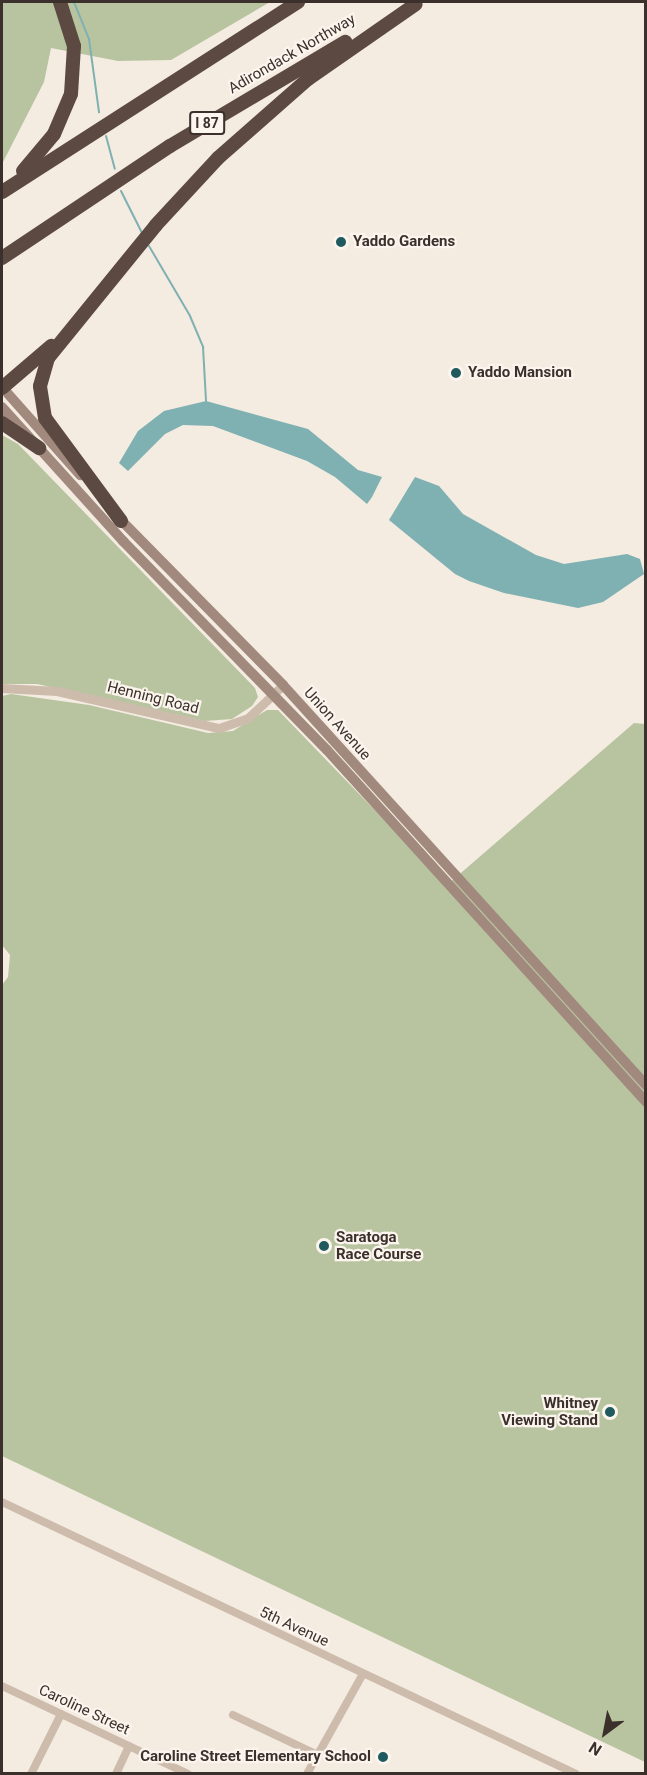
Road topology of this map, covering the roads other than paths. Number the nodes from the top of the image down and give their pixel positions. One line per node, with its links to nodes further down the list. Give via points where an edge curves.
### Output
1 (60, 2): 4 (highway, via 71,30 75,59 68,105 50,141)
2 (298, 2): 4 (highway)
3 (418, 3): 5 (highway, Adirondack Northway / I 87, via 189,134); 6 (highway, via 308,79 218,158)
4 (2, 192)
5 (2, 258)
6 (74, 324): 7 (highway); 11 (highway, via 45,366 41,406 50,429 98,486)
7 (2, 388): 11 (main road, Union Avenue)
8 (2, 407): 10 (main road, Union Avenue)
9 (2, 423): 10 (highway)
10 (39, 448): 14 (main road, Union Avenue, via 123,541)
11 (121, 521): 12 (main road, Union Avenue)
12 (283, 685): 14 (street, Henning Road); 15 (main road, Union Avenue)
13 (2, 688): 14 (street, Henning Road, via 57,691 219,728 248,718)
14 (273, 694): 16 (main road, Union Avenue)
15 (645, 1085)
16 (645, 1102)
17 (2, 1502): 18 (street, 5th Avenue)
18 (363, 1674): 23 (street); 28 (street, 5th Avenue)
19 (2, 1686): 20 (street, Caroline Street)
20 (61, 1714): 22 (street, Caroline Street); 24 (street)
21 (233, 1715): 23 (street)
22 (129, 1746): 25 (street); 26 (street, Caroline Street)
23 (318, 1755): 27 (street)
24 (31, 1773)
25 (116, 1773)
26 (188, 1773)
27 (307, 1773)
28 (576, 1773)

